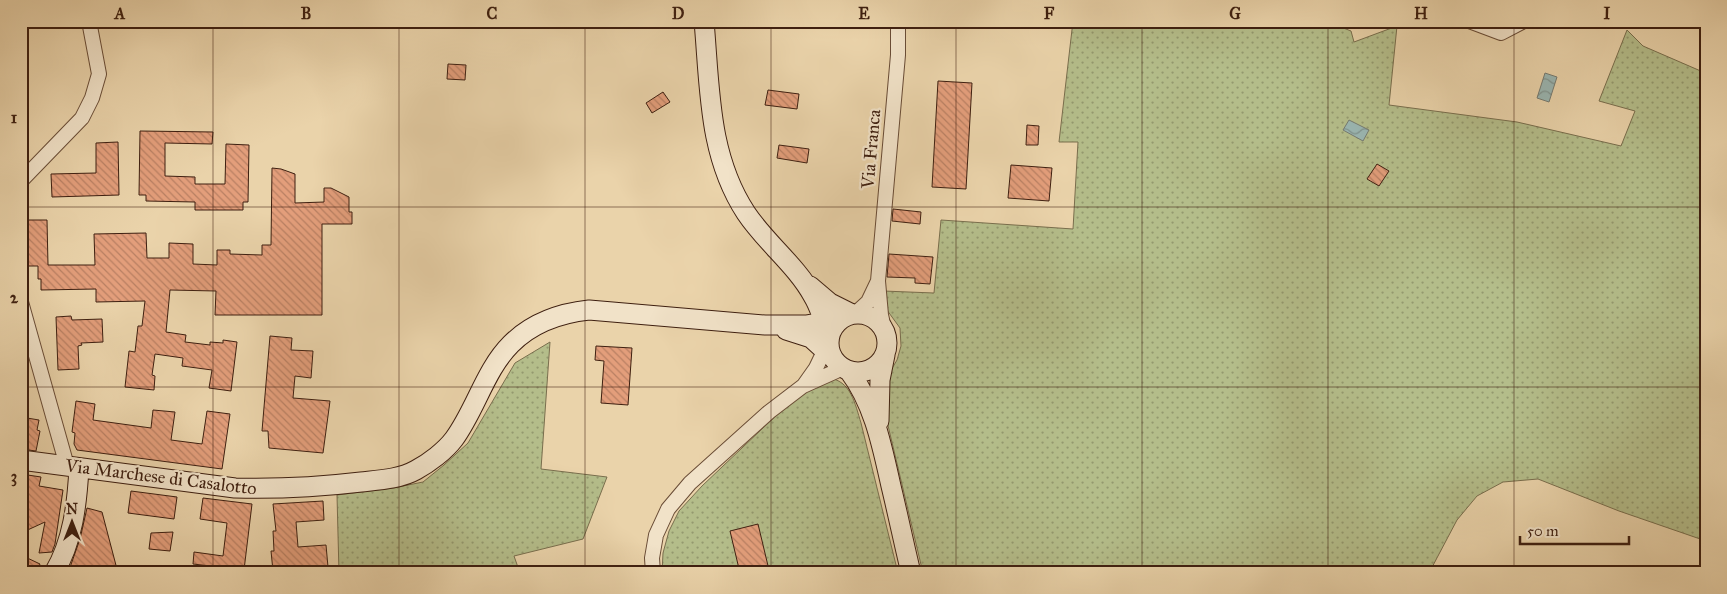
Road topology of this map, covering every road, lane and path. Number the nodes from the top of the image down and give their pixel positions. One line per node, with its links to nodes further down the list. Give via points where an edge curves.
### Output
1 (89, 21): 6 (street, via 99,74 92,98 82,118)
2 (704, 21): 7 (street, via 715,136 723,167 747,214)
3 (898, 21): 8 (street, Via Franca, via 898,55)
4 (1469, 21): 5 (street, via 1501,33)
5 (1524, 21)
6 (21, 181)
7 (803, 280): 11 (street); 11 (street, via 830,302)
8 (878, 281): 10 (street); 11 (street, via 868,302)
9 (21, 302): 16 (street)
10 (884, 328): 11 (street, via 872,317); 12 (street, via 888,345)
11 (836, 340): 12 (street, via 858,372 874,367); 13 (street); 13 (street, via 816,348 816,368); 14 (street); 16 (street, Via Marchese di Casalotto, via 765,325 590,310 571,312 528,330 510,345 454,440 415,471 389,479 260,489)
12 (886, 354): 14 (street, via 878,395)
13 (802, 386): 18 (street, via 690,483 668,509 656,535)
14 (879, 433): 19 (street)
15 (21, 460): 16 (street, Via Marchese di Casalotto)
16 (73, 467): 17 (street, via 76,506 63,558)
17 (54, 573)
18 (653, 573)
19 (911, 573)

